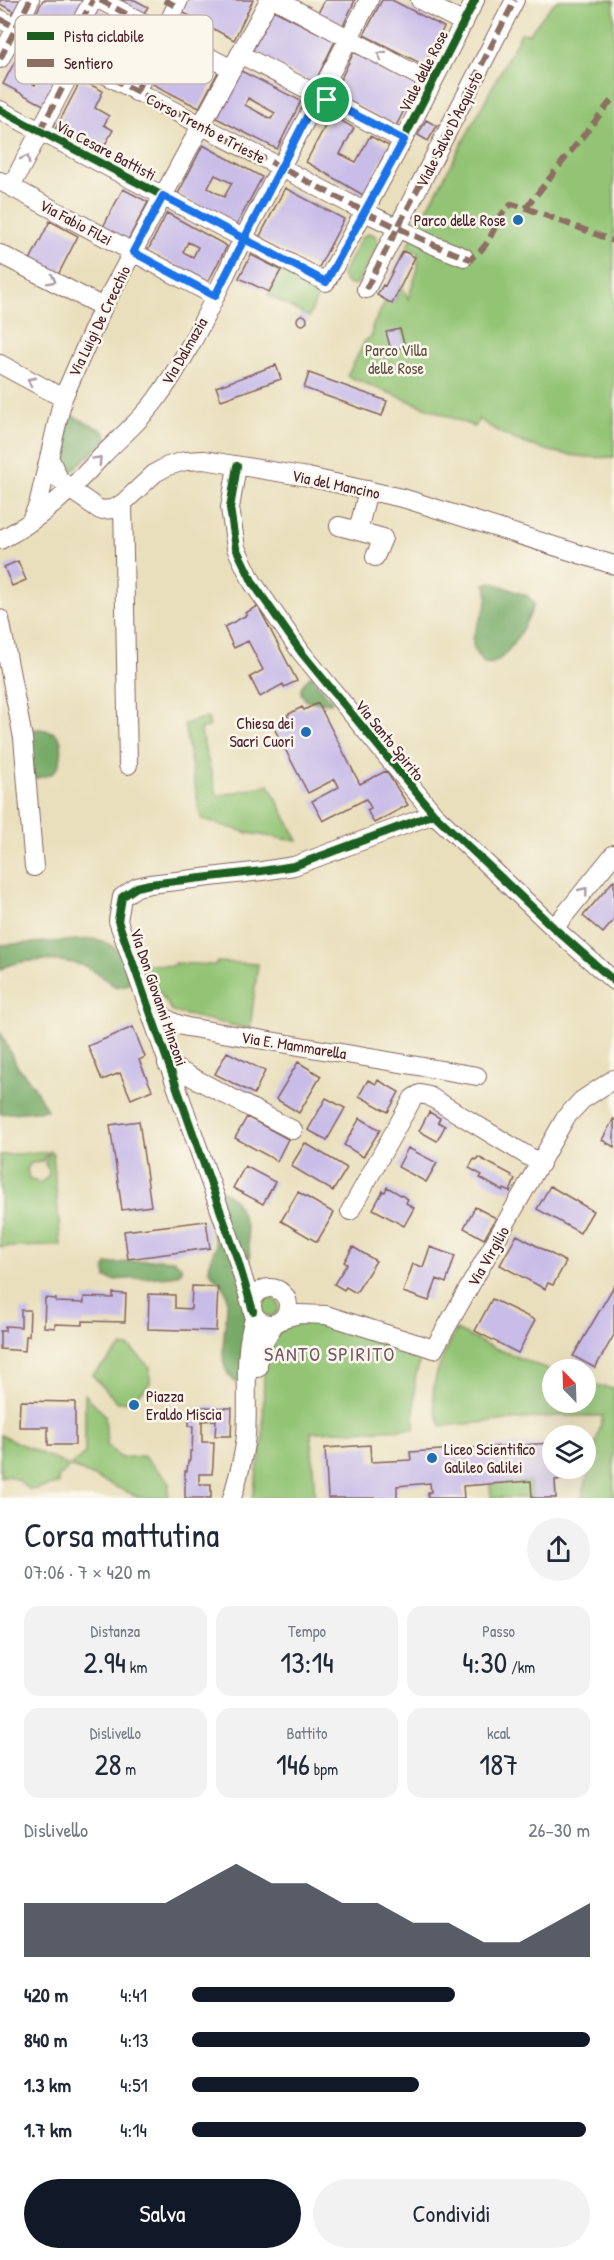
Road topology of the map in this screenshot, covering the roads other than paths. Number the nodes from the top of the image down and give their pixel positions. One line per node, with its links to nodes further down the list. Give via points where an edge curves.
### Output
1 (30, 0): 10 (street)
2 (93, 0): 11 (street)
3 (100, 0): 12 (street)
4 (269, 0): 18 (street, Via Luigi De Crecchio)
5 (277, 0): 15 (street)
6 (369, 0): 15 (street, Via Dalmazia)
7 (420, 0): 13 (street)
8 (475, 0): 13 (street, Viale delle Rose)
9 (515, 0): 33 (street, Viale Salvo D'Acquisto)
10 (16, 15)
11 (87, 15)
12 (128, 15)
13 (464, 22): 19 (street, Viale delle Rose)
14 (8, 23): 17 (street)
15 (349, 38): 19 (street, one-way to 15); 24 (street, Via Dalmazia)
16 (213, 53): 18 (street)
17 (0, 59)
18 (236, 62): 24 (street); 26 (street, Via Luigi De Crecchio)
19 (432, 83): 28 (street, Viale delle Rose)
20 (60, 84): 27 (street)
21 (121, 84): 23 (street, Corso Trento e Trieste)
22 (140, 84): 23 (street)
23 (136, 92): 26 (street, Corso Trento e Trieste)
24 (318, 95): 28 (street); 29 (street, Via Dalmazia)
25 (0, 110): 27 (street, Via Cesare Battisti)
26 (201, 126): 29 (street, Corso Trento e Trieste); 31 (street, Via Luigi De Crecchio)
27 (40, 131): 30 (street, one-way to 27); 31 (street, Via Cesare Battisti)
28 (404, 140): 32 (street, Viale delle Rose)
29 (281, 167): 32 (street, Corso Trento e Trieste); 34 (street, Via Dalmazia)
30 (5, 184): 35 (street, Via Fabio Filzi)
31 (163, 196): 34 (street, Via Cesare Battisti); 35 (street, Via Luigi De Crecchio)
32 (365, 212): 33 (street, Corso Trento e Trieste); 38 (street, Viale delle Rose)
33 (406, 231): 37 (street, Corso Trento e Trieste); 39 (street, Viale Salvo D'Acquisto)
34 (243, 238): 38 (street, Via Cesare Battisti); 40 (street, Via Dalmazia)
35 (133, 252): 40 (street, Via Fabio Filzi); 41 (street, Via Luigi De Crecchio)
36 (0, 254): 41 (street, one-way to 41)
37 (464, 257)
38 (326, 282)
39 (366, 289)
40 (215, 296): 46 (street, Via Dalmazia, one-way to 40, via 154,402)
41 (103, 307): 43 (street, Via Luigi De Crecchio)
42 (0, 364): 43 (street, one-way to 42)
43 (63, 398): 44 (street, Via Luigi De Crecchio)
44 (50, 459): 46 (street, via 58,479); 49 (street, Via Luigi De Crecchio)
45 (237, 466): 47 (street, Via del Mancino); 48 (street, Via del Mancino, via 204,460 168,466); 57 (street, Via Santo Spirito, via 230,508 236,548 253,583 301,652)
46 (71, 490): 48 (street, via 100,510); 49 (street, Via Dalmazia)
47 (368, 490): 51 (street); 54 (street, Via del Mancino)
48 (123, 503): 56 (street)
49 (30, 524): 52 (street, Via Dalmazia)
50 (339, 526): 51 (street)
51 (358, 531): 53 (street, via 383,538)
52 (0, 540)
53 (375, 557)
54 (614, 565)
55 (0, 619): 59 (street, via 23,738)
56 (128, 765)
57 (434, 814): 60 (street, Via Santo Spirito); 61 (street, Via Don Giovanni Minzoni, via 294,866 150,884 128,891 119,904 118,921)
58 (614, 854): 60 (street, one-way to 58)
59 (34, 867)
60 (554, 928): 62 (street, Via Santo Spirito)
61 (136, 974): 64 (street, Via Don Giovanni Minzoni); 65 (street, Via E. Mammarella, via 160,1014 187,1028)
62 (609, 977): 63 (street)
63 (614, 994)
64 (167, 1064): 67 (street); 71 (street, Via Don Giovanni Minzoni)
65 (477, 1076)
66 (614, 1079): 68 (street, Via Virgilio, via 573,1108)
67 (293, 1130)
68 (541, 1164): 69 (street, via 420,1094 413,1098); 72 (street, Via Virgilio, via 434,1349)
69 (350, 1211)
70 (280, 1292): 71 (street, Via Don Giovanni Minzoni, via 269,1289 258,1294 252,1304); 72 (street, Via Virgilio, via 292,1293); 73 (street, via 287,1301 287,1312)
71 (254, 1313): 73 (street, via 264,1323); 74 (street, Via Don Giovanni Minzoni, via 249,1333 246,1436)
72 (326, 1315): 73 (street, Via Virgilio, via 299,1314)
73 (280, 1321): 75 (street, via 258,1351 254,1456)
74 (232, 1498)
75 (244, 1498)

